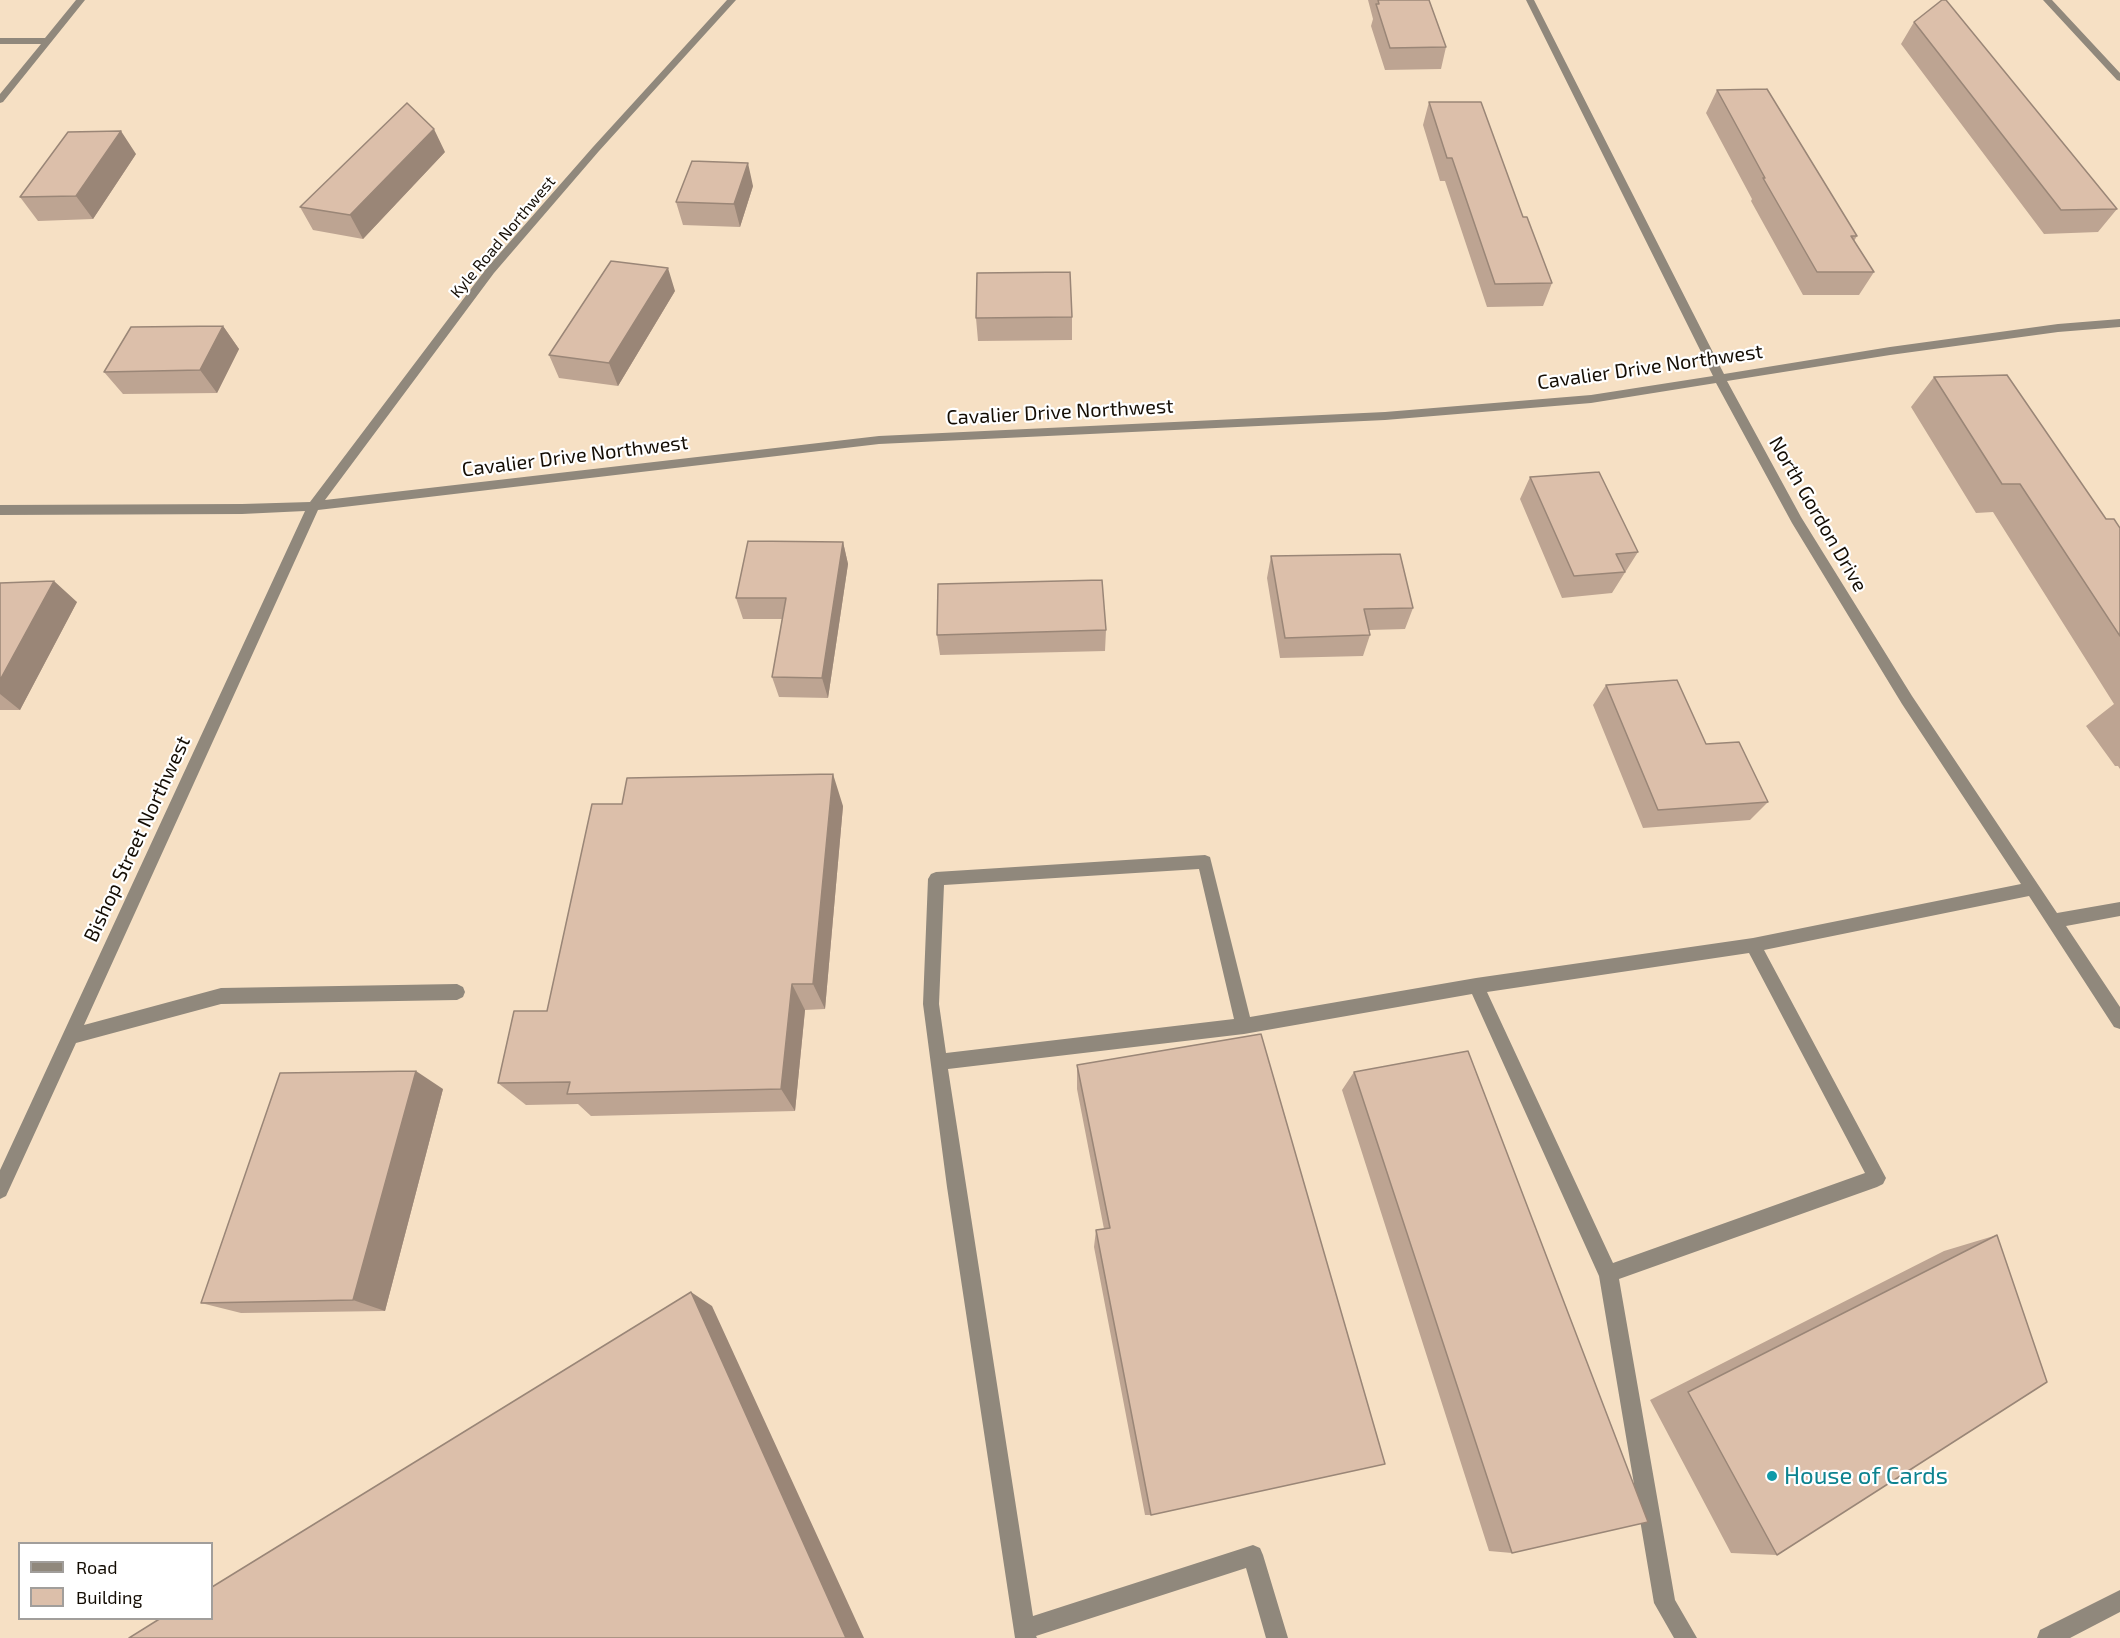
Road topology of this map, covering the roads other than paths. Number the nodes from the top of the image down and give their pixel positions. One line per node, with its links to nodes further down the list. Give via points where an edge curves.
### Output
1 (81, 0): 6 (street)
2 (732, 0): 11 (street, Kyle Road Northwest, via 490,271)
3 (1530, 0): 10 (street, North Gordon Drive)
4 (2047, 0): 7 (street)
5 (0, 41): 6 (street)
6 (47, 41): 8 (street)
7 (2120, 78)
8 (0, 100)
9 (2120, 323): 10 (street, Cavalier Drive Northwest, via 2058,328)
10 (1720, 377): 11 (street, Cavalier Drive Northwest, via 1591,399 1385,416 879,440); 13 (street, North Gordon Drive, via 1815,550 1906,700)
11 (314, 506): 12 (street, Cavalier Drive Northwest); 21 (street, Bishop Street Northwest)
12 (0, 510)
13 (2031, 889): 15 (street, North Gordon Drive); 16 (street)
14 (2120, 909): 15 (street)
15 (2052, 921): 19 (street, North Gordon Drive)
16 (1753, 945): 17 (street); 24 (street, via 1877,1178)
17 (1476, 986): 20 (street); 24 (street)
18 (458, 992): 21 (street, via 221,996)
19 (2120, 1021)
20 (1244, 1026): 22 (street); 22 (street, via 1205,861 936,879 931,1004)
21 (70, 1037): 23 (street, Bishop Street Northwest)
22 (939, 1062): 26 (street)
23 (0, 1190)
24 (1608, 1272): 28 (street, via 1665,1603)
25 (2119, 1602): 29 (street)
26 (1025, 1634): 27 (street, via 1253,1556)
27 (1277, 1638)
28 (1686, 1638)
29 (2048, 1638)

